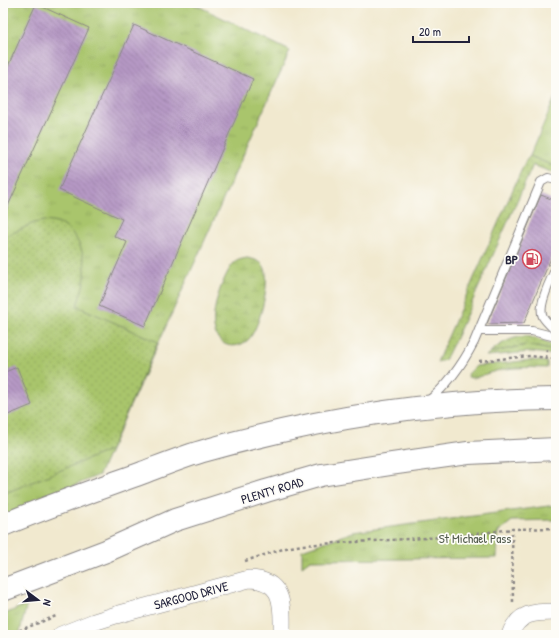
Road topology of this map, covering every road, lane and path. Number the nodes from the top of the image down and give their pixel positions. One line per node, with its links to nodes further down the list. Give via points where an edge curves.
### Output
1 (556, 180): 3 (lane, via 548,178 539,185)
2 (556, 268): 4 (lane, via 541,308 543,317)
3 (479, 331): 5 (lane, via 532,331); 7 (lane)
4 (556, 331)
5 (556, 337)
6 (556, 360): 7 (path, via 530,356)
7 (463, 363): 9 (lane, via 444,387)
8 (556, 399): 9 (highway, via 485,401)
9 (421, 407): 11 (highway, via 346,417 273,432 206,450)
10 (556, 449): 15 (highway, PLENTY ROAD, via 468,453 321,476 175,520 106,551)
11 (3, 525)
12 (556, 528): 13 (path)
13 (512, 529): 14 (path, via 461,536 302,545); 17 (path, via 513,604)
14 (242, 562)
15 (3, 590)
16 (556, 612): 17 (street, via 539,612 525,615)
17 (518, 620): 20 (street)
18 (62, 635): 19 (street, SARGOOD DRIVE, via 116,615 249,579 265,582 279,594)
19 (282, 635)
20 (510, 635)

